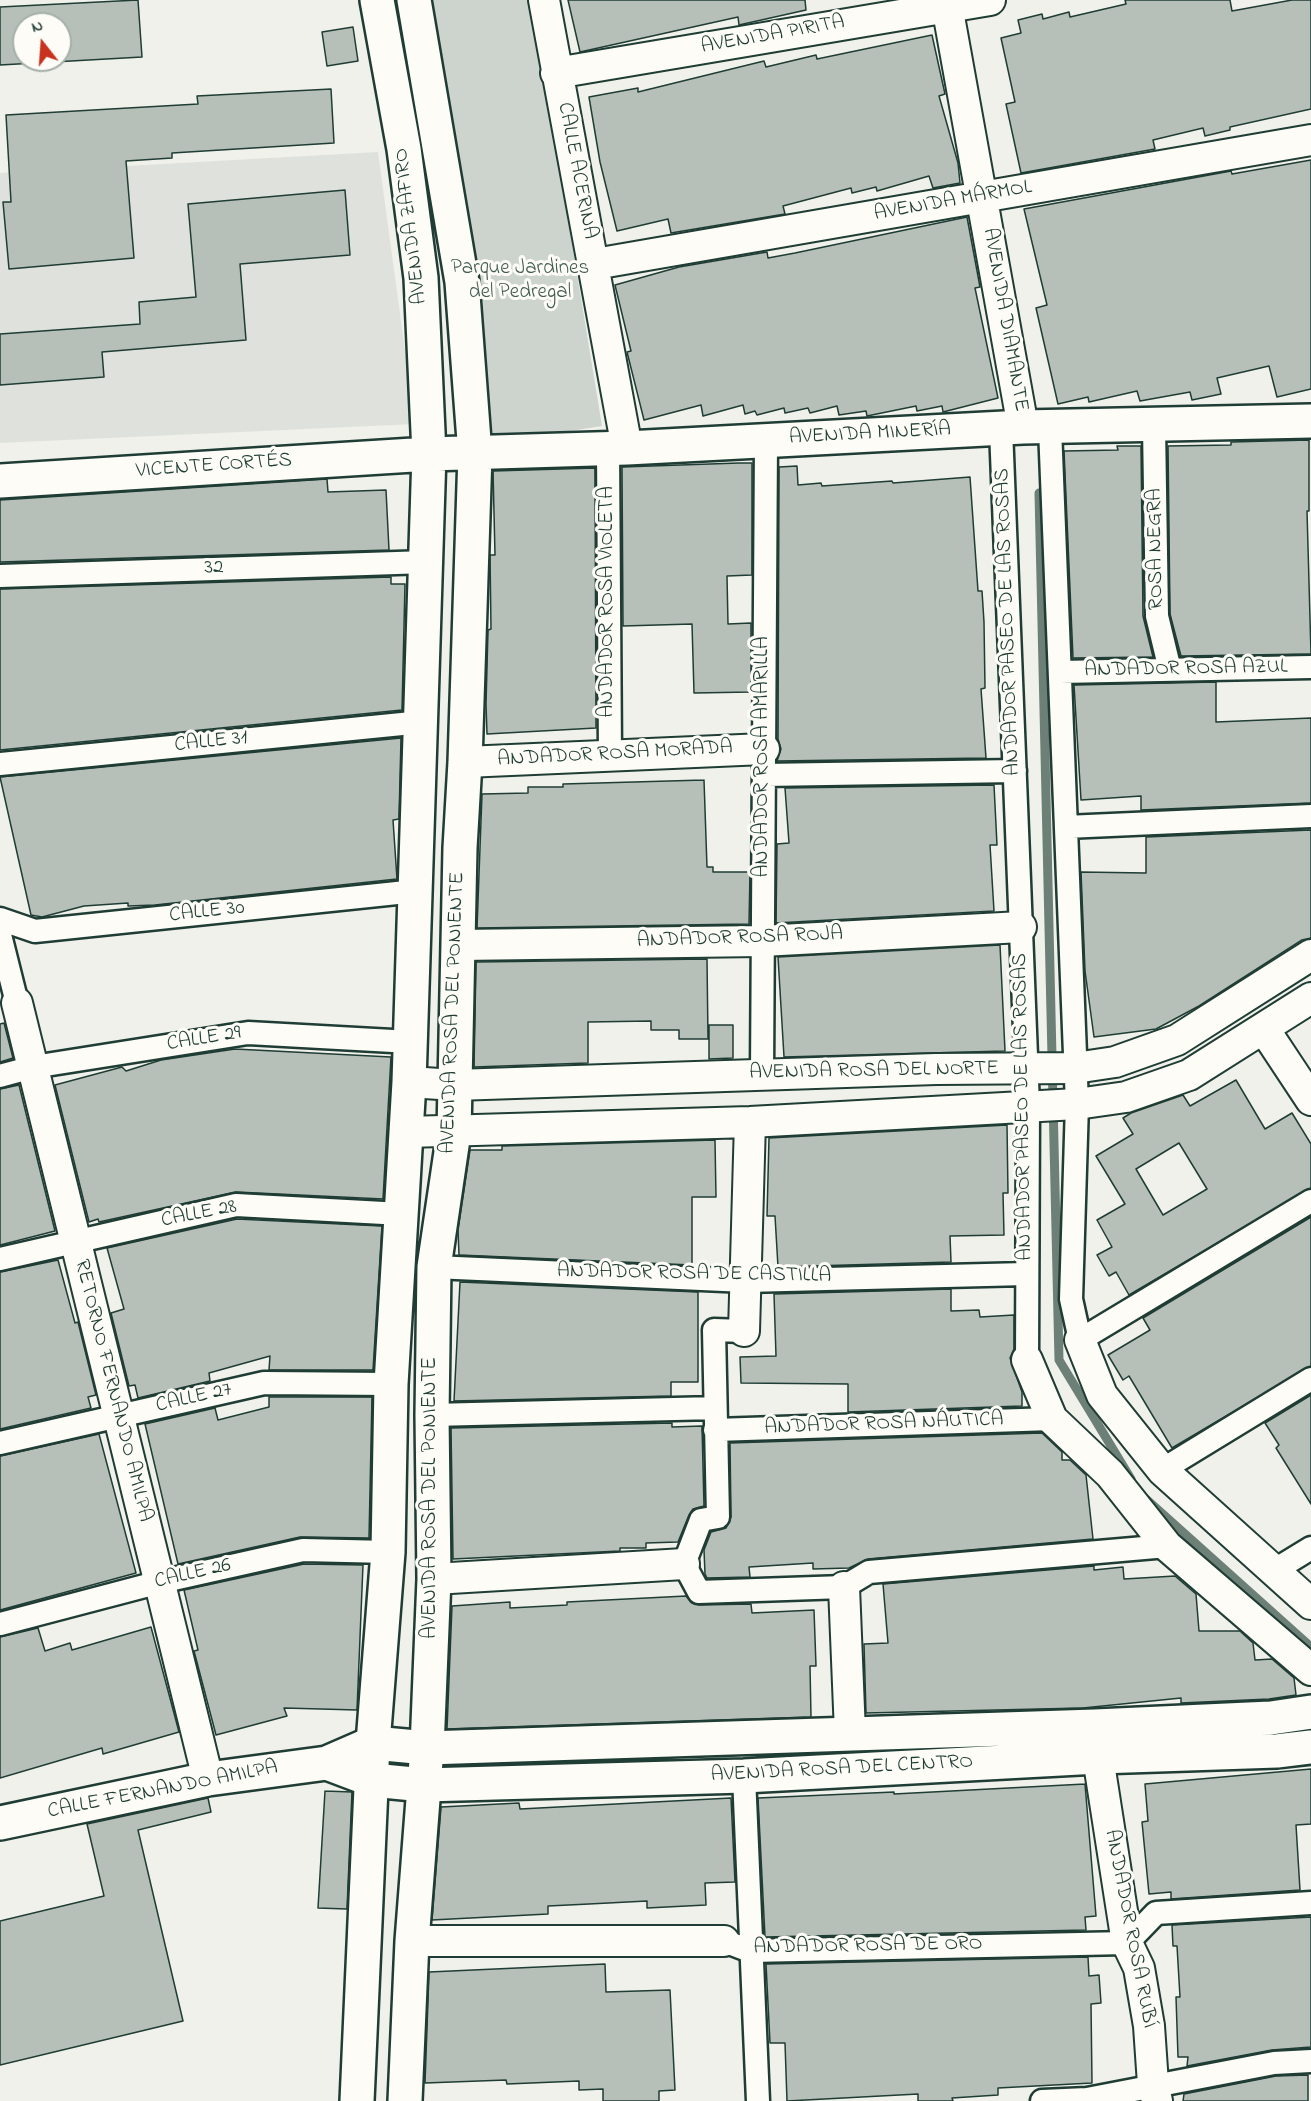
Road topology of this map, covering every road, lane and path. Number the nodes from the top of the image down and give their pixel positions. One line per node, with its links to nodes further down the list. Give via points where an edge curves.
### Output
1 (377, 0): 15 (street, AVENIDA ZAFIRO, via 404,149 421,278)
2 (414, 0): 16 (street, AVENIDA ROSA DEL PONIENTE, via 462,282)
3 (544, 0): 6 (street, CALLE ACERINA)
4 (990, 0): 5 (street, AVENIDA PIRITA)
5 (946, 3): 6 (street, AVENIDA PIRITA); 8 (street, AVENIDA DIAMANTE)
6 (556, 73): 9 (street, CALLE ACERINA)
7 (1311, 140): 8 (street, AVENIDA MÁRMOL)
8 (983, 196): 9 (street, AVENIDA MÁRMOL); 12 (street, AVENIDA DIAMANTE)
9 (595, 264): 14 (street, CALLE ACERINA)
10 (1311, 421): 11 (street, AVENIDA MINERÍA)
11 (1154, 426): 12 (street, AVENIDA MINERÍA); 21 (street, ROSA NEGRA, via 1157,616)
12 (1025, 428): 13 (street, AVENIDA MINERÍA); 22 (street, ANDADOR PASEO DE LAS ROSAS); 28 (street, ANDADOR PASEO DE LAS ROSAS)
13 (766, 441): 14 (street, AVENIDA MINERÍA); 26 (street, ANDADOR ROSA AMARILLA)
14 (618, 448): 16 (street, AVENIDA MINERÍA); 24 (street, ANDADOR ROSA VIOLETA)
15 (429, 454): 16 (street, AVENIDA MINERÍA); 17 (street, VICENTE CORTÉS); 18 (street, AVENIDA ROSA DEL PONIENTE)
16 (475, 454): 25 (street, AVENIDA ROSA DEL PONIENTE)
17 (0, 481)
18 (427, 562): 19 (street, 32); 23 (street, AVENIDA ROSA DEL PONIENTE)
19 (0, 576)
20 (1311, 667): 21 (street, ANDADOR ROSA AZUL)
21 (1170, 670): 22 (street, ANDADOR ROSA AZUL)
22 (1060, 672): 30 (street, ANDADOR PASEO DE LAS ROSAS)
23 (422, 722): 27 (street, CALLE 31); 31 (street, AVENIDA ROSA DEL PONIENTE)
24 (610, 756): 25 (street, ANDADOR ROSA MORADA); 26 (street, ANDADOR ROSA MORADA)
25 (465, 762): 36 (street, AVENIDA ROSA DEL PONIENTE)
26 (764, 762): 28 (street, ANDADOR ROSA MORADA); 35 (street, ANDADOR ROSA AMARILLA)
27 (0, 764)
28 (1015, 771): 33 (street, ANDADOR PASEO DE LAS ROSAS)
29 (1311, 816): 30 (street)
30 (1066, 827): 43 (street, ANDADOR PASEO DE LAS ROSAS)
31 (416, 891): 32 (street, CALLE 30, via 35,931); 41 (street, AVENIDA ROSA DEL PONIENTE)
32 (0, 920)
33 (1021, 927): 35 (street, ANDADOR ROSA ROJA); 43 (street, ANDADOR PASEO DE LAS ROSAS)
34 (0, 935): 39 (street)
35 (762, 941): 36 (street, ANDADOR ROSA ROJA); 44 (street, ANDADOR ROSA AMARILLA)
36 (459, 945): 47 (street, AVENIDA ROSA DEL PONIENTE)
37 (1311, 955): 43 (street, AVENIDA ROSA DEL NORTE, via 1177,1040 1115,1062)
38 (1311, 998): 40 (street, AVENIDA ROSA DEL NORTE)
39 (17, 1003): 42 (street, RETORNO FERNANDO AMILPA)
40 (1264, 1029): 48 (street); 49 (street, AVENIDA ROSA DEL NORTE, via 1189,1074 1126,1097)
41 (411, 1042): 42 (street, CALLE 29, via 248,1033); 46 (street, AVENIDA ROSA DEL PONIENTE)
42 (33, 1067): 45 (street, CALLE 29); 55 (street, RETORNO FERNANDO AMILPA)
43 (1052, 1069): 44 (street, AVENIDA ROSA DEL NORTE); 49 (street, ANDADOR PASEO DE LAS ROSAS); 49 (street, ANDADOR PASEO DE LAS ROSAS)
44 (762, 1074): 47 (street, AVENIDA ROSA DEL NORTE)
45 (0, 1076)
46 (409, 1082): 47 (street, AVENIDA ROSA DEL NORTE); 51 (street, AVENIDA ROSA DEL PONIENTE)
47 (455, 1085): 52 (street, AVENIDA ROSA DEL PONIENTE)
48 (1311, 1100)
49 (1052, 1106): 50 (street, AVENIDA ROSA DEL NORTE); 58 (street, ANDADOR PASEO DE LAS ROSAS); 61 (street, ANDADOR PASEO DE LAS ROSAS, via 1071,1299)
50 (750, 1122): 52 (street, AVENIDA ROSA DEL NORTE); 59 (street)
51 (407, 1132): 52 (street, AVENIDA ROSA DEL NORTE); 54 (street, AVENIDA ROSA DEL PONIENTE)
52 (454, 1132): 57 (street, AVENIDA ROSA DEL PONIENTE)
53 (1311, 1201): 61 (street)
54 (402, 1214): 55 (street, CALLE 28, via 236,1205); 64 (street, AVENIDA ROSA DEL PONIENTE)
55 (76, 1242): 56 (street, CALLE 28); 66 (street, RETORNO FERNANDO AMILPA)
56 (0, 1259)
57 (434, 1267): 59 (street, ANDADOR ROSA DE CASTILLA); 65 (street, AVENIDA ROSA DEL PONIENTE)
58 (1026, 1274): 59 (street, ANDADOR ROSA DE CASTILLA); 62 (street, ANDADOR PASEO DE LAS ROSAS)
59 (746, 1281): 60 (street)
60 (744, 1331): 67 (street, via 714,1330)
61 (1080, 1340): 70 (street, ANDADOR PASEO DE LAS ROSAS, via 1102,1395)
62 (1027, 1360): 68 (street, ANDADOR PASEO DE LAS ROSAS)
63 (1311, 1379): 70 (street)
64 (391, 1384): 66 (street, CALLE 27, via 264,1383); 73 (street, AVENIDA ROSA DEL PONIENTE)
65 (432, 1415): 67 (street, ANDADOR ROSA NÁUTICA); 76 (street, AVENIDA ROSA DEL PONIENTE)
66 (119, 1416): 69 (street, CALLE 27); 77 (street, RETORNO FERNANDO AMILPA)
67 (715, 1419): 68 (street, ANDADOR ROSA NÁUTICA); 74 (street, via 718,1517 701,1520)
68 (1052, 1419): 71 (street, ANDADOR PASEO DE LAS ROSAS, via 1110,1474)
69 (0, 1443)
70 (1162, 1470): 75 (street, ANDADOR PASEO DE LAS ROSAS)
71 (1167, 1546): 78 (street, via 869,1572); 81 (street, ANDADOR PASEO DE LAS ROSAS)
72 (1311, 1548): 75 (street)
73 (388, 1552): 77 (street, CALLE 26, via 303,1550); 84 (street, AVENIDA ROSA DEL PONIENTE)
74 (684, 1564): 76 (street); 78 (street, via 699,1592)
75 (1275, 1570): 79 (street, ANDADOR PASEO DE LAS ROSAS)
76 (434, 1579): 86 (street, AVENIDA ROSA DEL PONIENTE)
77 (160, 1582): 80 (street, CALLE 26); 90 (street, RETORNO FERNANDO AMILPA)
78 (844, 1587): 83 (street)
79 (1311, 1604)
80 (0, 1624)
81 (1311, 1670)
82 (1311, 1712): 83 (street, AVENIDA ROSA DEL CENTRO, via 1260,1719)
83 (850, 1733): 86 (street, AVENIDA ROSA DEL CENTRO)
84 (373, 1743): 86 (street, AVENIDA ROSA DEL CENTRO); 88 (street, CALLE FERNANDO AMILPA); 91 (street, AVENIDA ROSA DEL PONIENTE)
85 (1311, 1747): 87 (street, AVENIDA ROSA DEL CENTRO)
86 (427, 1748): 92 (street, AVENIDA ROSA DEL PONIENTE)
87 (1098, 1757): 89 (street, AVENIDA ROSA DEL CENTRO); 96 (street, ANDADOR ROSA RUBÍ)
88 (327, 1763): 90 (street, CALLE FERNANDO AMILPA); 91 (street, CALLE FERNANDO AMILPA)
89 (744, 1776): 92 (street, AVENIDA ROSA DEL CENTRO); 97 (street)
90 (208, 1779): 93 (street, CALLE FERNANDO AMILPA)
91 (372, 1780): 92 (street, AVENIDA ROSA DEL CENTRO); 100 (street, AVENIDA ROSA DEL PONIENTE)
92 (424, 1785): 95 (street, AVENIDA ROSA DEL PONIENTE)
93 (0, 1823)
94 (1311, 1904): 96 (street, via 1156,1913)
95 (412, 1941): 97 (street, ANDADOR ROSA DE ORO); 101 (street, AVENIDA ROSA DEL PONIENTE)
96 (1127, 1943): 97 (street, ANDADOR ROSA DE ORO); 99 (street, ANDADOR ROSA RUBÍ, via 1139,1968)
97 (737, 1946): 102 (street)
98 (1311, 2061): 99 (street, via 1274,2063)
99 (1155, 2093): 103 (street)
100 (357, 2101)
101 (405, 2101)
102 (758, 2101)
103 (1042, 2101)

